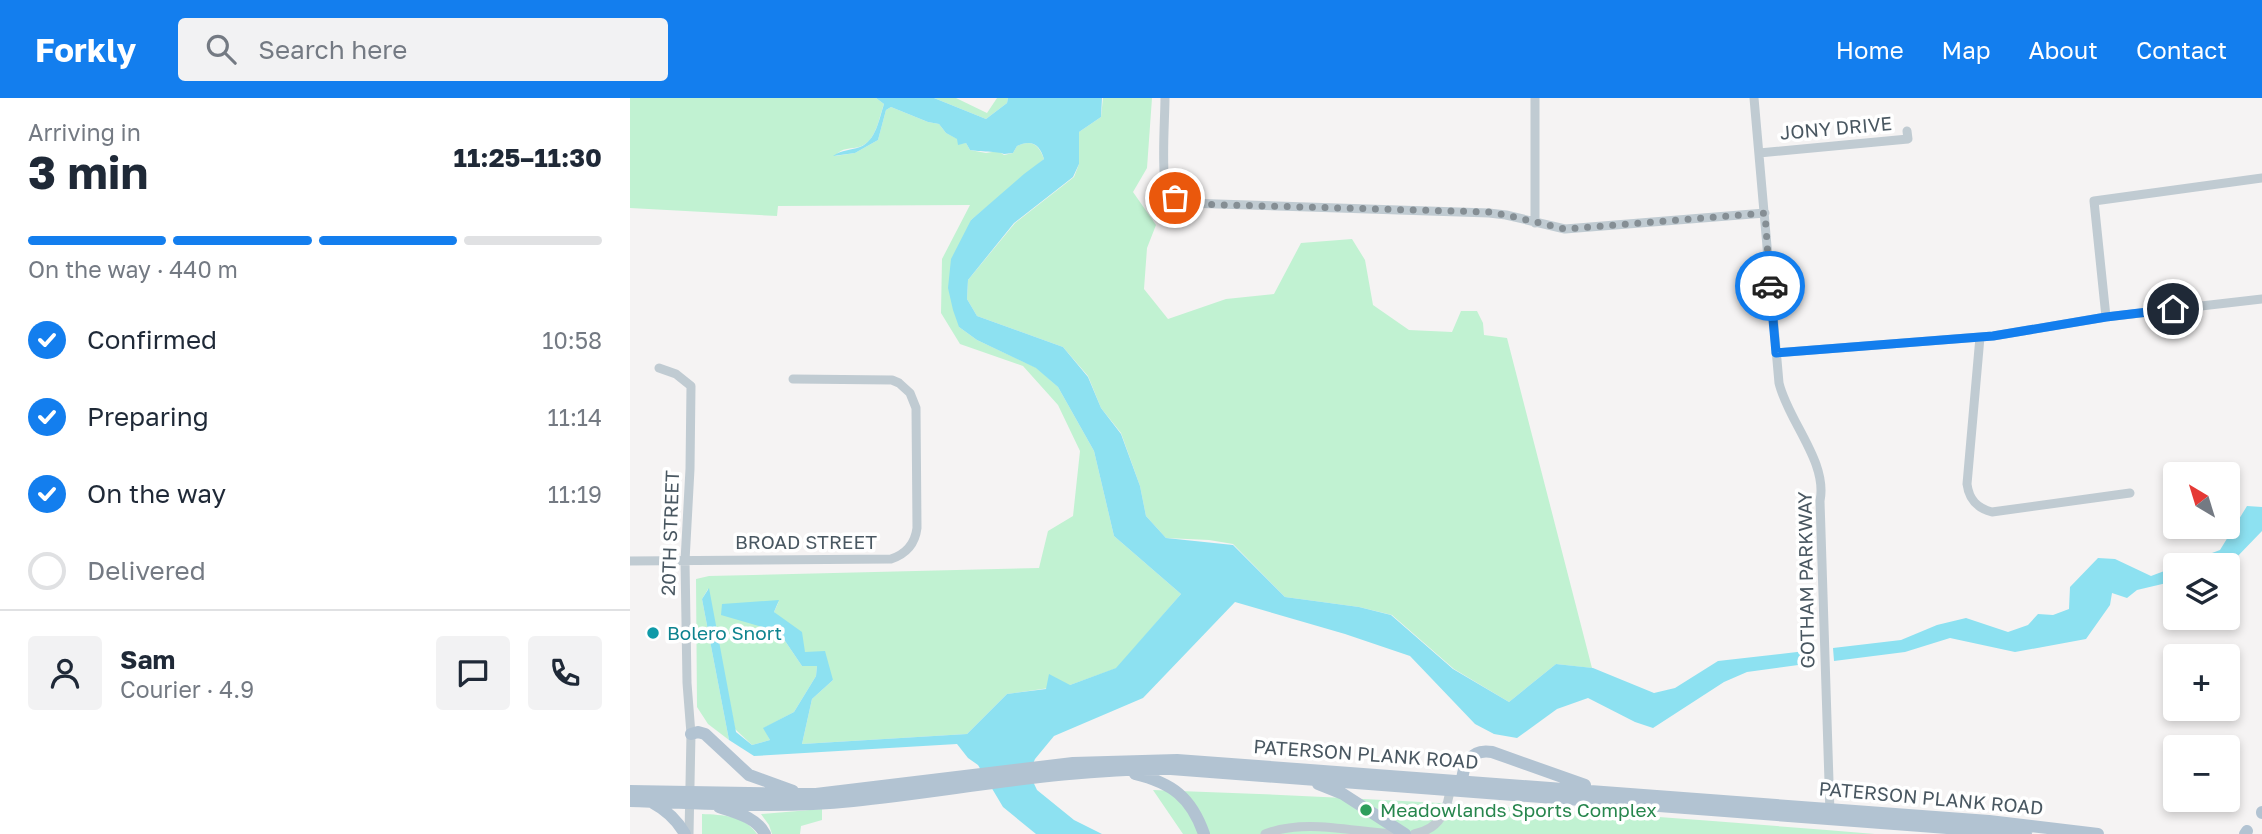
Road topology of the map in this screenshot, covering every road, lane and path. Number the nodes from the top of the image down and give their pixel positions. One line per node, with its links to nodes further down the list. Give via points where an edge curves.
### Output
1 (1165, 98): 8 (street, via 1165,180 1180,201 1489,212)
2 (1535, 98): 8 (street)
3 (1754, 98): 5 (street, GOTHAM PARKWAY)
4 (1907, 131): 5 (street, JONY DRIVE, via 1908,139)
5 (1759, 153): 7 (street, GOTHAM PARKWAY)
6 (2262, 178): 10 (street, via 2094,201)
7 (1765, 213): 8 (street, via 1565,229); 12 (street, GOTHAM PARKWAY)
8 (1535, 223)
9 (2262, 299): 10 (street)
10 (2106, 317): 11 (street)
11 (1980, 337): 12 (street); 15 (street, via 1967,484 1975,504 1992,512)
12 (1776, 353): 31 (street, GOTHAM PARKWAY, via 1781,393 1816,463 1823,488)
13 (659, 368): 17 (street, 20TH STREET, via 691,386)
14 (793, 379): 17 (street, BROAD STREET, via 884,378 910,393 916,408 917,528 913,542 891,559)
15 (2130, 493)
16 (630, 561): 17 (street, BROAD STREET)
17 (685, 561): 18 (street, 20TH STREET)
18 (691, 734): 26 (main road, via 709,736 754,777); 27 (street, 20TH STREET)
19 (1119, 770): 20 (main road, PATERSON PLANK ROAD); 21 (main road, PATERSON PLANK ROAD); 34 (main road, via 1174,789 1192,808)
20 (1039, 772): 22 (main road, PATERSON PLANK ROAD); 23 (main road, PATERSON PLANK ROAD, via 1110,760 1177,760)
21 (1300, 778): 23 (main road, PATERSON PLANK ROAD); 37 (main road, via 1343,794)
22 (979, 780): 26 (main road, PATERSON PLANK ROAD); 30 (main road, PATERSON PLANK ROAD, via 832,803)
23 (1456, 785): 25 (main road, PATERSON PLANK ROAD); 25 (main road, via 1470,757 1487,751); 31 (main road, PATERSON PLANK ROAD); 38 (street, via 1441,819 1429,830)
24 (630, 791): 27 (main road, PATERSON PLANK ROAD)
25 (1605, 791): 31 (main road, PATERSON PLANK ROAD)
26 (803, 794): 27 (main road, PATERSON PLANK ROAD)
27 (691, 797): 29 (main road, PATERSON PLANK ROAD); 30 (main road, PATERSON PLANK ROAD); 32 (street, 20TH STREET)
28 (630, 801): 29 (main road, PATERSON PLANK ROAD)
29 (649, 802): 32 (main road, via 664,809)
30 (709, 803): 33 (main road, via 750,818)
31 (1830, 814): 39 (main road, PATERSON PLANK ROAD); 40 (main road, PATERSON PLANK ROAD, via 2026,824)
32 (689, 833)
33 (765, 834)
34 (1204, 834)
35 (1265, 834): 36 (street, via 1299,827)
36 (1394, 834)
37 (1405, 834)
38 (1414, 834)
39 (2026, 834)
40 (2098, 834)

